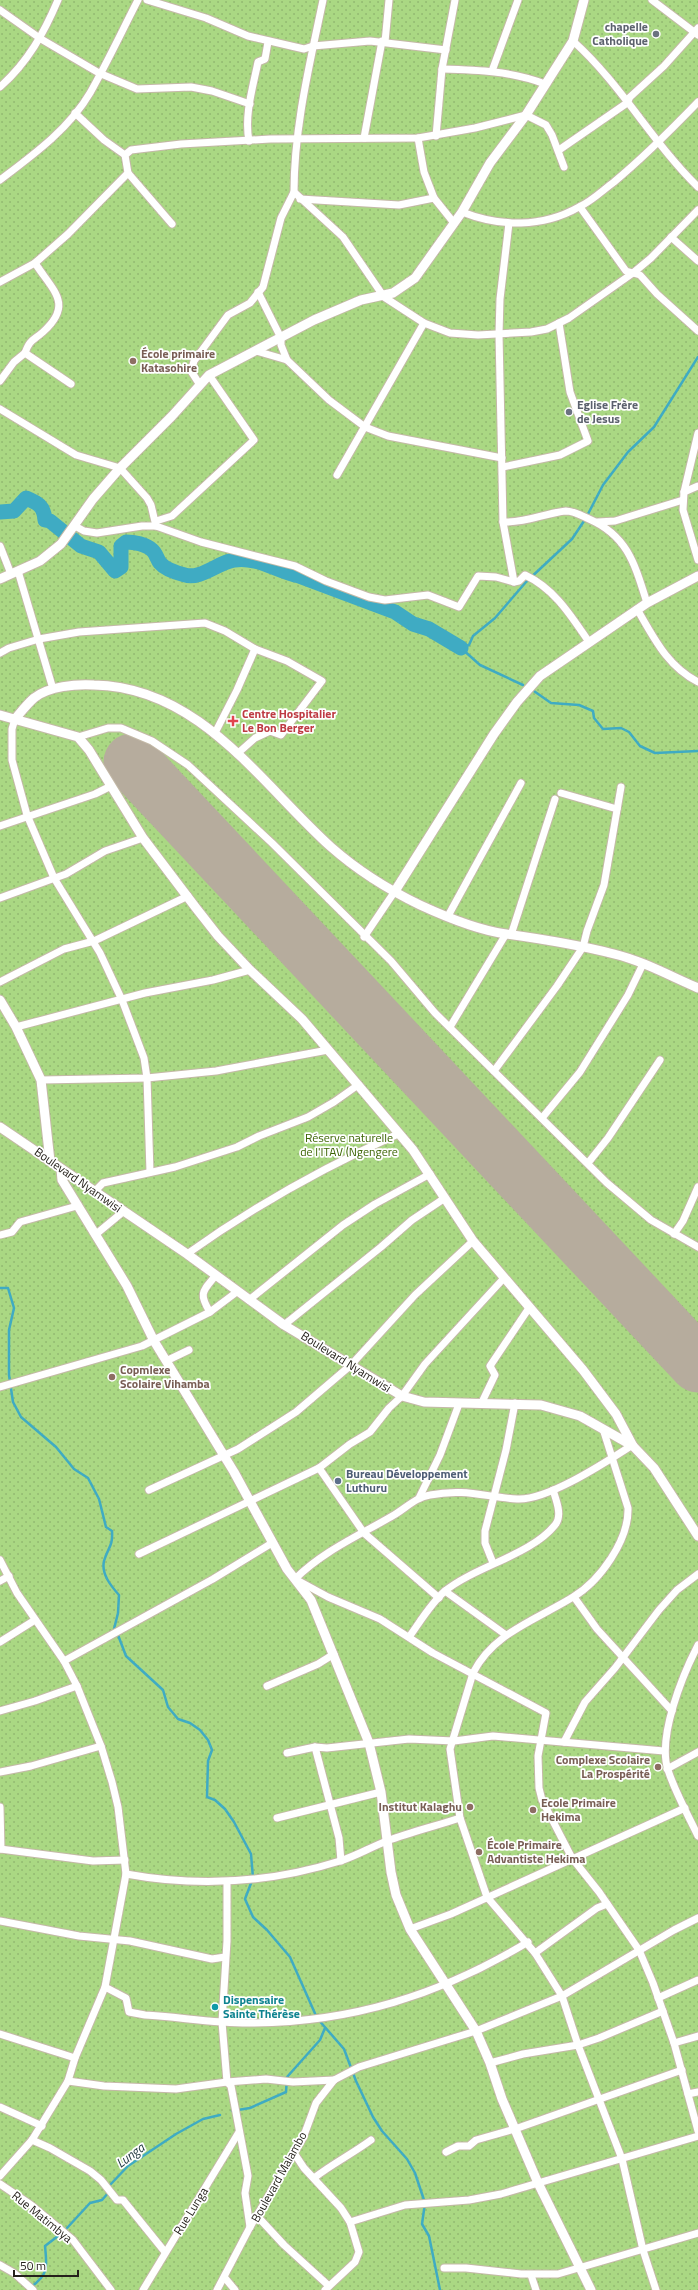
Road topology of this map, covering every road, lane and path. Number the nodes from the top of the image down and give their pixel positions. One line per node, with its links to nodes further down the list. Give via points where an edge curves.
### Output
1 (58, 0): 12 (street)
2 (138, 0): 20 (street)
3 (147, 0): 14 (street, via 206,18)
4 (323, 0): 16 (street)
5 (389, 0): 15 (street)
6 (455, 0): 17 (street)
7 (518, 0): 19 (street)
8 (584, 0): 13 (street)
9 (652, 0): 11 (street)
10 (0, 10): 12 (street)
11 (697, 32): 25 (street, via 630,97)
12 (41, 39): 20 (street); 22 (street)
13 (572, 41): 21 (street); 25 (street, via 611,79)
14 (268, 42): 16 (street, via 304,49); 24 (street, via 265,59 258,62)
15 (384, 42): 16 (street); 17 (street); 29 (street)
16 (313, 46): 31 (street, via 306,74)
17 (446, 50): 18 (street)
18 (442, 69): 19 (street); 28 (street)
19 (492, 71): 21 (street, via 523,76)
20 (100, 73): 24 (street, via 137,89 191,87); 26 (street, via 90,93)
21 (545, 84): 27 (street)
22 (0, 87)
23 (698, 102): 33 (street)
24 (250, 104): 32 (street, via 246,126)
25 (627, 104): 33 (street); 34 (street)
26 (75, 113): 35 (street, via 104,140); 38 (street, via 42,147)
27 (526, 115): 28 (street); 34 (street, via 546,125); 45 (street, via 490,163)
28 (436, 136): 30 (street)
29 (364, 138): 30 (street); 31 (street)
30 (418, 138): 41 (street, via 424,172)
31 (298, 140): 32 (street); 40 (street)
32 (249, 141): 35 (street, via 147,147 132,150)
33 (659, 143): 39 (street); 43 (street)
34 (559, 150): 36 (street)
35 (125, 155): 37 (street)
36 (564, 167)
37 (128, 173): 48 (street); 51 (street, via 68,234)
38 (0, 180)
39 (698, 187)
40 (294, 192): 42 (street); 54 (street, via 280,218 272,244 267,275)
41 (434, 198): 42 (street, via 399,205); 46 (street)
42 (300, 199): 55 (street, via 343,237)
43 (580, 207): 47 (street, via 552,219); 52 (street, via 618,262 626,271)
44 (698, 210): 49 (street)
45 (462, 212): 46 (street); 47 (street, via 489,221)
46 (454, 223): 55 (street, via 415,278)
47 (509, 223): 59 (street, via 500,299)
48 (172, 224)
49 (671, 237): 50 (street); 52 (street)
50 (698, 261)
51 (35, 263): 53 (street); 62 (street, via 58,298 60,306 58,315 30,341)
52 (634, 273): 57 (street, via 598,300); 58 (street, via 640,275)
53 (0, 282)
54 (258, 292): 60 (street); 67 (street, via 250,303 228,315 194,361 191,371)
55 (384, 297): 56 (street); 60 (street, via 349,305)
56 (424, 323): 59 (street, via 450,333); 69 (street)
57 (559, 323): 59 (street, via 548,329); 72 (street, via 570,392 588,441 560,454)
58 (698, 331)
59 (499, 334): 71 (street)
60 (281, 338): 61 (street); 63 (street)
61 (256, 351): 63 (street); 64 (street)
62 (25, 353): 65 (street, via 14,362); 66 (street)
63 (287, 360): 69 (street, via 329,400)
64 (209, 375): 67 (street); 79 (street, via 254,440 172,516)
65 (0, 381)
66 (71, 384)
67 (200, 385): 73 (street)
68 (0, 409): 73 (street, via 76,455)
69 (365, 427): 71 (street, via 388,436); 74 (street)
70 (698, 433): 76 (street)
71 (502, 458): 72 (street)
72 (503, 467): 77 (street)
73 (120, 468): 79 (street, via 147,498); 80 (street, via 93,499)
74 (337, 475)
75 (698, 486): 76 (street)
76 (684, 496): 78 (street, via 615,521); 82 (street, via 683,510)
77 (504, 522): 78 (street, via 531,520 567,511); 86 (street)
78 (598, 522): 87 (street, via 608,528 627,548)
79 (156, 524): 80 (street, via 97,533); 86 (street, via 201,542 294,566 337,586 385,600 428,595 459,607 478,576)
80 (74, 528): 83 (street, via 61,544 40,561)
81 (0, 546): 83 (street)
82 (698, 560)
83 (14, 572): 85 (street); 89 (street)
84 (698, 576): 87 (street)
85 (0, 578)
86 (514, 582): 90 (street, via 525,575 555,595)
87 (647, 603): 88 (street)
88 (637, 609): 90 (street); 93 (street, via 661,650 676,668)
89 (39, 639): 91 (street, via 79,632 205,622); 92 (street); 94 (street)
90 (589, 642): 110 (street, via 540,676 517,702)
91 (255, 649): 97 (street); 99 (street, via 287,661 322,681 281,736 270,731 255,738)
92 (0, 653)
93 (696, 679)
94 (53, 689): 96 (street, via 33,698); 97 (street, via 88,684 138,690 170,703)
95 (0, 715): 96 (street)
96 (16, 719): 98 (street); 106 (street, via 12,729 12,760)
97 (215, 732): 99 (street)
98 (78, 737): 101 (street); 115 (street, via 108,728 121,728 152,740 175,755 272,843)
99 (237, 754): 110 (street, via 332,847)
100 (521, 783): 113 (street)
101 (111, 786): 106 (street, via 95,794); 108 (street)
102 (621, 787): 105 (street)
103 (561, 793): 105 (street)
104 (555, 798): 114 (street)
105 (617, 809): 117 (street, via 604,885 586,931)
106 (27, 815): 107 (street); 109 (street)
107 (0, 826)
108 (143, 838): 109 (street, via 105,851 66,874); 111 (street)
109 (54, 878): 112 (street); 116 (street)
110 (395, 891): 113 (street); 115 (street)
111 (188, 896): 116 (street); 119 (street, via 218,936)
112 (0, 898)
113 (448, 916): 114 (street, via 466,924)
114 (508, 934): 117 (street); 125 (street)
115 (364, 937): 125 (street, via 391,962)
116 (94, 941): 120 (street, via 64,949); 123 (street)
117 (583, 947): 118 (street); 128 (street)
118 (643, 964): 121 (street); 132 (street, via 628,995 580,1072)
119 (250, 970): 123 (street); 126 (street, via 302,1019)
120 (0, 982)
121 (698, 988)
122 (0, 1000): 124 (street)
123 (122, 1000): 124 (street); 129 (street, via 144,1058)
124 (16, 1027): 130 (street)
125 (450, 1027): 128 (street)
126 (328, 1050): 129 (street, via 216,1070); 131 (street)
127 (660, 1060): 136 (street)
128 (494, 1071): 132 (street)
129 (147, 1078): 130 (street); 138 (street)
130 (40, 1080): 135 (street)
131 (358, 1085): 134 (street); 138 (street, via 308,1117 237,1147 175,1167)
132 (542, 1118): 136 (street)
133 (0, 1127): 135 (street, Boulevard Nyamwisi)
134 (398, 1134): 139 (street); 150 (street, via 251,1210)
135 (50, 1161): 137 (street, Boulevard Nyamwisi)
136 (588, 1164): 145 (street, via 606,1183)
137 (61, 1169): 141 (street, Boulevard Nyamwisi); 143 (street, via 62,1180)
138 (150, 1172): 141 (street, via 103,1183)
139 (430, 1174): 142 (street); 154 (street, via 375,1204 343,1226)
140 (698, 1187): 145 (street, via 683,1221)
141 (94, 1192): 144 (street, Boulevard Nyamwisi)
142 (445, 1198): 148 (street); 157 (street, via 412,1220)
143 (77, 1206): 146 (street); 147 (street, via 20,1222 12,1232)
144 (124, 1211): 146 (street); 150 (street, Boulevard Nyamwisi)
145 (674, 1234): 149 (street)
146 (95, 1235): 158 (street, via 127,1286)
147 (0, 1236)
148 (473, 1240): 152 (street); 161 (street, via 415,1295)
149 (698, 1247)
150 (187, 1254): 151 (street, Boulevard Nyamwisi)
151 (216, 1275): 153 (street, Boulevard Nyamwisi); 156 (street, via 202,1296)
152 (504, 1278): 155 (street); 163 (street, via 425,1364)
153 (238, 1291): 154 (street, Boulevard Nyamwisi); 156 (street)
154 (249, 1300): 157 (street, Boulevard Nyamwisi)
155 (529, 1308): 164 (street, via 490,1366 495,1375); 168 (street, via 588,1376 616,1414)
156 (210, 1312): 158 (street)
157 (284, 1325): 161 (street, Boulevard Nyamwisi)
158 (154, 1341): 160 (street); 162 (street, via 103,1358)
159 (189, 1350): 160 (street)
160 (166, 1360): 169 (street)
161 (351, 1365): 163 (street, Boulevard Nyamwisi); 169 (street, via 296,1412)
162 (0, 1386)
163 (402, 1396): 166 (street, Boulevard Nyamwisi, via 424,1402); 171 (street, via 370,1432)
164 (482, 1402): 165 (street, Boulevard Nyamwisi); 166 (street, Boulevard Nyamwisi)
165 (515, 1403): 167 (street, Boulevard Nyamwisi, via 562,1410); 174 (street)
166 (459, 1404): 175 (street, via 440,1455)
167 (603, 1429): 168 (street, Boulevard Nyamwisi); 170 (street)
168 (632, 1446): 170 (street); 178 (street, Boulevard Nyamwisi, via 654,1468)
169 (223, 1456): 172 (street); 176 (street)
170 (612, 1458): 173 (street); 188 (street, via 628,1508 628,1520 623,1538 597,1576)
171 (319, 1468): 176 (street); 177 (street)
172 (149, 1490)
173 (553, 1490): 174 (street, via 519,1500); 182 (street, via 559,1511 556,1524 533,1543)
174 (494, 1496): 175 (street, via 474,1492 447,1492); 182 (street, via 485,1531 485,1543)
175 (419, 1498): 177 (street)
176 (251, 1501): 179 (street); 180 (street)
177 (364, 1533): 185 (street, via 323,1555); 189 (street)
178 (698, 1536)
179 (272, 1543): 185 (street); 197 (street, via 214,1579)
180 (139, 1554)
181 (0, 1560): 184 (street)
182 (493, 1563): 187 (street)
183 (698, 1574): 196 (street, via 677,1590)
184 (9, 1576): 186 (street); 190 (street)
185 (295, 1579): 192 (street, via 328,1597 380,1618); 195 (street, via 311,1600)
186 (0, 1581)
187 (445, 1591): 189 (street); 191 (street)
188 (574, 1597): 191 (street); 196 (street, via 597,1629)
189 (439, 1598): 192 (street)
190 (35, 1620): 193 (street); 197 (street)
191 (506, 1635): 198 (street, via 491,1646)
192 (409, 1637): 198 (street, via 433,1653)
193 (0, 1642)
194 (698, 1645): 202 (street, via 684,1671)
195 (334, 1654): 200 (street, via 318,1664); 206 (street)
196 (623, 1658): 202 (street); 205 (street, via 585,1702)
197 (64, 1661): 199 (street)
198 (473, 1673): 203 (street, via 546,1713); 204 (street)
199 (77, 1686): 201 (street); 207 (street)
200 (267, 1686)
201 (0, 1711)
202 (672, 1711): 209 (street)
203 (540, 1740): 204 (street, via 493,1736); 205 (street); 223 (street, via 539,1788)
204 (454, 1741): 206 (street, via 409,1739); 219 (street, via 450,1749 450,1761)
205 (564, 1742): 209 (street)
206 (369, 1743): 208 (street); 214 (street)
207 (100, 1746): 213 (street); 224 (street, via 118,1807)
208 (315, 1747): 211 (street); 215 (street)
209 (664, 1751): 212 (street)
210 (698, 1752): 212 (street)
211 (287, 1753)
212 (667, 1769): 217 (street)
213 (0, 1772)
214 (381, 1792): 215 (street); 221 (street)
215 (331, 1803): 218 (street); 225 (street)
216 (0, 1807): 222 (street)
217 (685, 1808): 220 (street); 223 (street)
218 (277, 1818)
219 (460, 1818): 221 (street); 228 (street)
220 (698, 1836)
221 (387, 1841): 225 (street); 232 (street, via 396,1894)
222 (0, 1849): 224 (street, via 93,1861)
223 (572, 1858): 228 (street); 229 (street)
224 (124, 1860): 226 (street)
225 (341, 1861): 227 (street)
226 (126, 1874): 227 (street, via 187,1882); 233 (street)
227 (227, 1882): 237 (street)
228 (487, 1897): 232 (street); 234 (street)
229 (608, 1904): 235 (street); 236 (street, via 597,1908)
230 (698, 1918): 235 (street, Boulevard Malambo)
231 (0, 1921): 233 (street, via 79,1936)
232 (410, 1929): 239 (street)
233 (114, 1938): 237 (street, via 212,1959); 240 (street)
234 (528, 1942): 236 (street); 239 (street)
235 (638, 1950): 241 (street, Boulevard Malambo); 242 (street)
236 (536, 1953): 241 (street)
237 (225, 1957): 244 (street)
238 (698, 1980): 242 (street)
239 (448, 1985): 244 (street, via 398,2003 335,2016 249,2023); 245 (street)
240 (106, 1987): 244 (street, via 126,1998 129,2012); 250 (street)
241 (562, 1996): 245 (street, Boulevard Malambo); 249 (street)
242 (658, 1998): 243 (street)
243 (662, 2011): 248 (street); 249 (street)
244 (222, 2022): 255 (street)
245 (476, 2031): 251 (street); 253 (street, Boulevard Malambo, via 359,2067)
246 (0, 2034): 250 (street)
247 (698, 2036): 248 (street)
248 (674, 2043): 252 (street)
249 (578, 2045): 251 (street, via 523,2054); 258 (street)
250 (75, 2058): 254 (street)
251 (490, 2063): 261 (street)
252 (682, 2070): 257 (street); 258 (street)
253 (334, 2080): 255 (street, via 293,2082 266,2079); 267 (street, Boulevard Malambo, via 316,2103 303,2138)
254 (68, 2081): 255 (street, via 104,2086 176,2089); 260 (street)
255 (227, 2082): 263 (street, via 231,2086)
256 (698, 2092): 257 (street)
257 (688, 2094): 262 (street)
258 (599, 2098): 261 (street); 269 (street)
259 (0, 2107): 260 (street)
260 (42, 2126): 265 (street)
261 (515, 2129): 268 (street); 272 (street)
262 (698, 2131)
263 (239, 2132): 276 (street, via 248,2176 245,2193); 279 (street, Rue Lunga)
264 (698, 2136): 269 (street)
265 (32, 2140): 270 (street); 279 (street, via 50,2148 101,2180 117,2200 123,2200)
266 (371, 2140): 271 (street)
267 (294, 2152): 271 (street); 274 (street, Boulevard Malambo)
268 (446, 2152)
269 (622, 2159): 272 (street); 278 (street)
270 (0, 2176)
271 (314, 2178): 275 (street)
272 (538, 2183): 275 (street, via 475,2199 405,2205); 282 (street)
273 (0, 2184): 287 (street, Rue Matimbya, via 31,2205 73,2240)
274 (258, 2217): 276 (street, Boulevard Malambo); 285 (street)
275 (350, 2222): 285 (street, via 359,2252 355,2262)
276 (250, 2227): 284 (street, Boulevard Malambo)
277 (698, 2233): 278 (street)
278 (643, 2250): 282 (street); 293 (street)
279 (165, 2252): 288 (street, Rue Lunga)
280 (0, 2265): 286 (street)
281 (444, 2268): 283 (street)
282 (580, 2269): 283 (street, via 558,2274); 292 (street)
283 (531, 2274): 291 (street)
284 (225, 2278): 289 (street, Boulevard Malambo); 290 (street)
285 (327, 2288)
286 (33, 2290)
287 (111, 2290)
288 (143, 2290)
289 (217, 2290)
290 (235, 2290)
291 (536, 2290)
292 (591, 2290)
293 (656, 2290)

